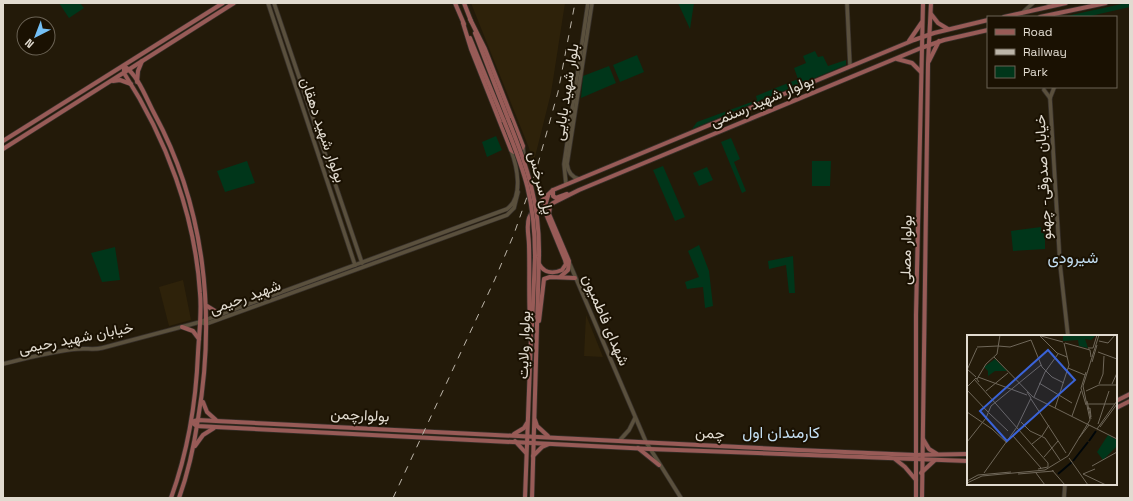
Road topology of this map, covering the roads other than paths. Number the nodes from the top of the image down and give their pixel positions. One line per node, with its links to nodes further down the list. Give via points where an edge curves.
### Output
1 (224, 3): 38 (main road)
2 (234, 3): 36 (main road)
3 (268, 3): 70 (street, بولوار شهید دهقان)
4 (274, 3): 69 (street, بولوار شهید دهقان)
5 (455, 3): 24 (main road)
6 (464, 3): 21 (main road)
7 (588, 3): 59 (street, بلوار شهید بابایی, via 564,164)
8 (592, 3): 58 (street, بلوار شهید بابایی, via 567,164 571,175)
9 (847, 3): 39 (street)
10 (923, 3): 23 (main road, بولوار مصلی)
11 (931, 3): 18 (main road, بولوار مصلی)
12 (1033, 3): 17 (street)
13 (1048, 3): 16 (street)
14 (1066, 3): 16 (main road)
15 (1106, 3): 20 (main road)
16 (1056, 5): 17 (main road)
17 (1021, 13): 19 (main road)
18 (931, 14): 25 (main road, via 938,23); 28 (main road, بولوار مصلی)
19 (1008, 16)
20 (1045, 16)
21 (470, 19): 53 (main road); 55 (main road, via 485,49)
22 (987, 20): 25 (main road, بولوار شهید رستمی)
23 (923, 21): 29 (main road, بولوار مصلی); 32 (main road)
24 (463, 23): 53 (main road); 57 (main road)
25 (949, 29): 27 (main road, بولوار شهید رستمی)
26 (987, 30): 30 (main road, بولوار شهید رستمی)
27 (943, 31): 28 (main road, بولوار شهید رستمی); 30 (main road)
28 (929, 35): 29 (main road, بولوار شهید رستمی); 33 (main road, بولوار مصلی)
29 (922, 37): 32 (main road, بولوار شهید رستمی); 34 (main road, بولوار مصلی)
30 (944, 40): 31 (main road, بولوار شهید رستمی)
31 (939, 41): 33 (main road, بولوار شهید رستمی); 37 (main road)
32 (907, 43): 39 (main road, بولوار شهید رستمی)
33 (929, 44): 34 (main road, بولوار شهید رستمی); 37 (main road, بولوار مصلی)
34 (921, 48): 35 (main road, بولوار شهید رستمی); 41 (main road, بولوار مصلی)
35 (894, 58): 41 (main road, via 912,63); 61 (main road, بولوار شهید رستمی)
36 (142, 61): 40 (main road); 44 (main road)
37 (928, 63): 51 (main road, بولوار مصلی)
38 (124, 66): 40 (main road); 42 (main road); 54 (main road)
39 (850, 66): 58 (main road, بولوار شهید رستمی)
40 (129, 69): 42 (main road); 44 (main road)
41 (921, 72): 52 (main road, بولوار مصلی)
42 (124, 73): 43 (main road); 45 (main road)
43 (110, 81): 45 (main road, via 120,80); 56 (main road)
44 (137, 82): 49 (main road)
45 (131, 84): 50 (main road)
46 (1054, 88): 48 (street)
47 (1044, 90): 48 (street, خیابان صدوقی- چهنو)
48 (1050, 98): 78 (street, خیابان صدوقی- چهنو, via 1059,248)
49 (147, 100): 50 (main road); 73 (main road, via 167,136 194,216 203,259)
50 (141, 103): 76 (main road, via 160,139 188,217 197,260)
51 (927, 112): 52 (main road); 83 (main road, بولوار مصلی)
52 (920, 113): 82 (main road, بولوار مصلی)
53 (506, 120): 66 (main road, پل سرخس, bridge, via 525,162 535,199 539,224)
54 (3, 141)
55 (523, 146): 57 (main road, via 518,153); 65 (street, شهید رحیمی, via 524,161 514,208 507,215)
56 (3, 148)
57 (511, 150): 64 (street, شهید رحیمی, via 519,173 511,205 507,209)
58 (579, 179): 59 (main road, بولوار شهید رستمی)
59 (566, 184): 60 (main road, بولوار شهید رستمی)
60 (554, 190): 61 (main road, via 553,196 556,198); 62 (main road, بولوار شهید رستمی)
61 (579, 190): 63 (main road, بولوار شهید رستمی)
62 (549, 194): 68 (main road, via 544,209 566,264 562,270 549,273 542,269); 80 (main road, بولوار شهید رستمی, via 529,218)
63 (550, 206): 67 (main road, شهدای فاطمیون, via 550,214)
64 (474, 221): 65 (street); 69 (street, شهید رحیمی)
65 (476, 226): 75 (street, شهید رحیمی)
66 (537, 256): 68 (main road, بولوار ولایت); 80 (main road, بولوار ولایت)
67 (569, 261): 71 (main road, via 568,270); 72 (street, شهدای فاطمیون)
68 (539, 262): 79 (main road, بولوار ولایت)
69 (362, 263): 70 (street, شهید رحیمی)
70 (355, 265): 74 (street, شهید رحیمی)
71 (560, 277): 72 (main road); 79 (main road, via 546,277 542,282)
72 (575, 278): 91 (street, شهدای فاطمیون)
73 (206, 306): 74 (main road); 75 (main road)
74 (220, 314): 75 (street, شهید رحیمی)
75 (207, 321): 76 (street, شهید رحیمی); 86 (main road)
76 (200, 322): 77 (street, خیابان شهید رحیمی); 81 (main road)
77 (182, 327): 81 (main road, via 193,330); 84 (street, خیابان شهید رحیمی, via 93,350 79,349)
78 (1068, 335)
79 (537, 337): 90 (main road, بولوار ولایت)
80 (531, 338): 95 (main road, بولوار ولایت)
81 (199, 340): 94 (main road, via 197,388)
82 (916, 360): 83 (main road); 122 (main road, بولوار مصلی)
83 (923, 360): 102 (main road, بولوار مصلی)
84 (3, 364)
85 (1130, 394): 87 (main road)
86 (202, 400): 92 (main road); 93 (main road, via 207,412)
87 (1117, 400)
88 (1130, 401): 89 (main road)
89 (1117, 408)
90 (534, 418): 100 (main road, بولوار ولایت); 101 (main road, via 537,426)
91 (635, 418): 103 (street); 107 (street, شهدای فاطمیون)
92 (198, 420): 93 (main road, بولوارچمن); 94 (main road, بولوارچمن); 96 (main road)
93 (216, 421): 98 (main road, بولوارچمن)
94 (191, 422): 96 (main road); 129 (main road)
95 (528, 422): 98 (main road); 99 (main road, بولوار ولایت)
96 (197, 426): 97 (main road, بولوارچمن); 113 (main road)
97 (216, 427): 104 (main road, بولوارچمن); 113 (main road, via 203,434)
98 (514, 434): 99 (main road, بولوارچمن)
99 (527, 435): 100 (main road, بولوارچمن); 105 (main road, بولوار ولایت)
100 (534, 436): 101 (main road); 106 (main road, بولوار ولایت)
101 (548, 437): 103 (main road)
102 (922, 437): 117 (main road, بولوار مصلی); 118 (main road, via 928,449)
103 (620, 440): 107 (main road)
104 (515, 441): 105 (main road, بولوارچمن); 115 (main road)
105 (527, 441): 106 (main road, بولوارچمن); 115 (main road)
106 (534, 442): 108 (main road); 120 (main road)
107 (646, 442): 109 (main road, چمن); 111 (street, شهدای فاطمیون)
108 (551, 443): 110 (main road); 120 (main road, via 542,447)
109 (680, 444): 112 (main road, چمن); 114 (main road)
110 (638, 447): 111 (main road, چمن); 125 (main road)
111 (650, 448): 114 (main road, چمن); 125 (street)
112 (712, 448): 114 (main road, چمن); 116 (main road, چمن)
113 (193, 449): 130 (main road)
114 (680, 450)
115 (526, 453): 131 (main road)
116 (854, 454): 121 (main road, چمن); 122 (main road, چمن)
117 (922, 454): 118 (main road); 122 (main road, بولوار مصلی)
118 (939, 454): 119 (main road)
119 (967, 454)
120 (533, 457): 132 (main road)
121 (892, 458): 122 (main road, چمن); 127 (main road, via 905,467)
122 (918, 458): 123 (main road); 126 (main road, بولوار مصلی); 127 (main road, بولوار مصلی)
123 (935, 460): 124 (main road); 126 (main road)
124 (967, 461)
125 (659, 465): 133 (street)
126 (921, 473): 135 (main road, بولوار مصلی)
127 (916, 480): 134 (main road, بولوار مصلی)
128 (1065, 485): 136 (street)
129 (171, 498)
130 (179, 498)
131 (525, 498)
132 (532, 498)
133 (681, 498)
134 (916, 498)
135 (922, 498)
136 (1064, 498)

